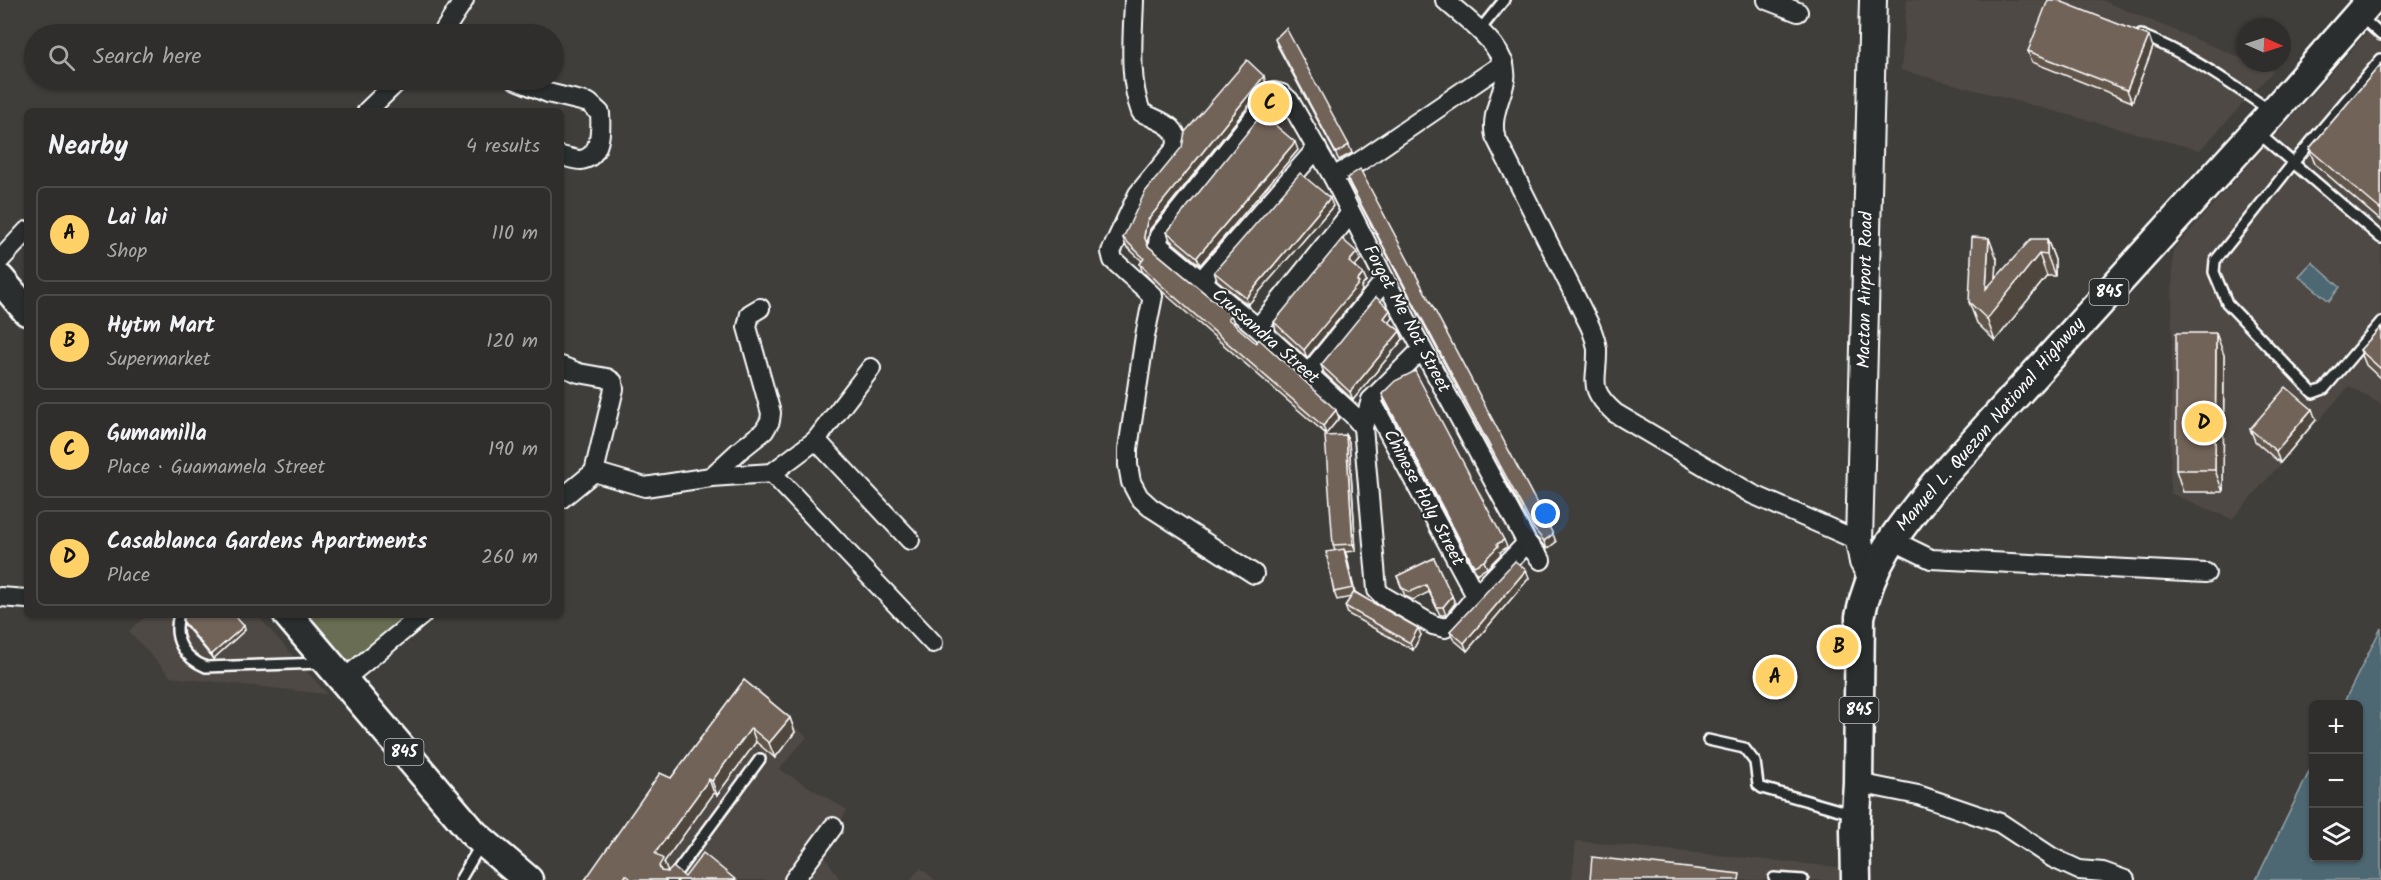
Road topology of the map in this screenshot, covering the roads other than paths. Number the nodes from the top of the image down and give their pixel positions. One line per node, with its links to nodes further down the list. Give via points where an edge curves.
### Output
1 (464, 0): 9 (street)
2 (1134, 0): 52 (street, via 1136,100 1141,112 1170,128 1179,139 1138,194 1111,252 1113,260 1153,296 1128,449 1131,483 1138,497 1150,507)
3 (1445, 0): 10 (street)
4 (1504, 0): 10 (lane)
5 (1767, 0): 8 (street)
6 (1873, 0): 48 (main road, Mactan Airport Road)
7 (2365, 7): 12 (lane); 18 (main road, Manuel L. Quezon National Highway / 845)
8 (1798, 12)
9 (448, 24)
10 (1479, 31): 14 (street, via 1496,47)
11 (2132, 32): 18 (lane, via 2173,48 2226,80)
12 (2381, 35)
13 (2381, 59): 21 (lane)
14 (1504, 63): 22 (street); 48 (street, via 1506,79 1494,121 1495,136 1590,326 1597,347 1594,386 1601,401 1752,494)
15 (389, 90): 17 (street)
16 (541, 90): 20 (street, via 589,103 600,113 599,141 593,153 580,160)
17 (370, 108)
18 (2264, 121): 21 (lane); 46 (main road, Manuel L. Quezon National Highway / 845, via 1935,484)
19 (1317, 148): 22 (street, Forget Me Not Street); 26 (street, Forget Me Not Street, via 1289,100 1274,92 1159,236 1158,245); 30 (street)
20 (564, 157)
21 (2294, 162): 25 (lane); 33 (lane, via 2215,261 2214,272 2228,303 2313,393 2325,389)
22 (1333, 177): 23 (street, Forget Me Not Street)
23 (1350, 214): 29 (street, Forget Me Not Street); 34 (street)
24 (24, 234): 27 (street)
25 (2381, 238)
26 (1163, 251): 30 (street, Crussandra Street)
27 (0, 260)
28 (0, 279): 31 (main road)
29 (1385, 280): 35 (street, Forget Me Not Street); 38 (street)
30 (1202, 281): 34 (street, Crussandra Street)
31 (24, 307)
32 (760, 308): 44 (street, via 750,314 747,327 770,421 764,431)
33 (2381, 322)
34 (1258, 328): 38 (street, Crussandra Street)
35 (1422, 350): 39 (street); 49 (street, Forget Me Not Street)
36 (564, 367): 42 (street, via 613,382)
37 (871, 368): 41 (street)
38 (1308, 374): 40 (street, Crussandra Street)
39 (1371, 400): 40 (street); 54 (street, Chinese Holy Street)
40 (1363, 427): 54 (street, via 1377,590 1433,625 1445,628)
41 (816, 440): 43 (street); 47 (street)
42 (594, 472): 44 (street, via 645,487); 45 (street)
43 (772, 473): 44 (street); 60 (street)
44 (711, 477)
45 (564, 497)
46 (1890, 539): 51 (street, via 1930,559); 53 (main road, Manuel L. Quezon National Highway / 845)
47 (910, 540)
48 (1859, 542): 53 (main road, Mactan Airport Road, via 1863,562)
49 (1527, 543): 50 (street, Forget Me Not Street); 54 (street)
50 (1541, 560)
51 (2206, 573)
52 (1254, 574)
53 (1872, 578): 64 (main road, Manuel L. Quezon National Highway / 845, via 1860,617)
54 (1476, 596)
55 (1, 598): 56 (street)
56 (24, 599)
57 (178, 618): 61 (lane, via 179,643 189,658 206,667)
58 (291, 618): 61 (main road, 845)
59 (417, 618): 61 (street)
60 (933, 643)
61 (336, 671): 67 (main road, 845)
62 (1708, 740): 65 (lane, via 1744,748 1755,762 1758,785 1762,788)
63 (760, 759): 71 (lane)
64 (1858, 783): 65 (main road, Manuel L. Quezon National Highway / 845); 75 (street, via 1918,795 2000,823 2079,870 2103,872)
65 (1855, 814): 74 (main road, Manuel L. Quezon National Highway / 845)
66 (833, 827): 72 (street)
67 (482, 842): 69 (lane); 70 (main road, 845)
68 (1774, 878): 73 (lane)
69 (460, 880)
70 (528, 880)
71 (671, 880)
72 (794, 880)
73 (1803, 880)
74 (1856, 880)
75 (2125, 880)

